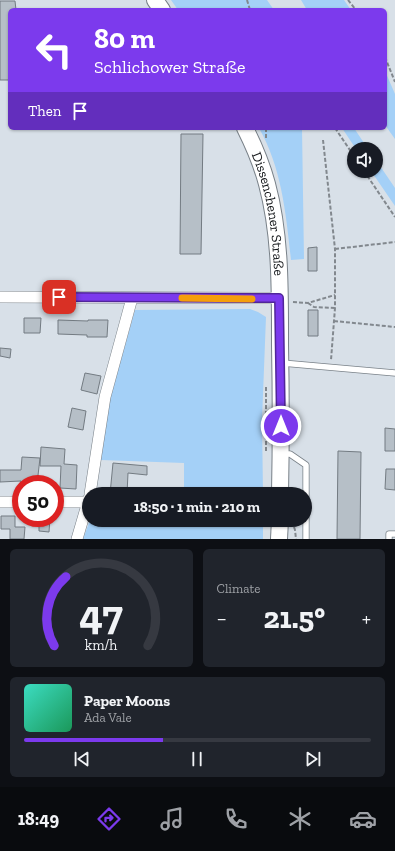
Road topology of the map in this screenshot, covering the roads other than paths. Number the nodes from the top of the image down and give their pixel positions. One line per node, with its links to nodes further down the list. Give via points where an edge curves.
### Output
1 (246, 130): 4 (main road, Dissenchener Straße, via 256,151 272,204)
2 (0, 297): 3 (street)
3 (132, 298): 4 (street); 8 (street, via 105,397)
4 (285, 300): 5 (main road, Dissenchener Straße)
5 (281, 363): 6 (lane); 7 (main road, Dissenchener Straße)
6 (395, 373)
7 (280, 454): 9 (main road, Dissenchener Straße); 19 (lane, via 290,454 306,465)
8 (91, 487)
9 (280, 487)
10 (82, 499): 11 (street)
11 (64, 501)
12 (0, 502): 13 (street)
13 (12, 502)
14 (82, 522): 17 (street)
15 (280, 527): 18 (main road)
16 (395, 534): 20 (lane, via 389,534)
17 (77, 539)
18 (279, 539)
19 (306, 539)
20 (389, 539)

